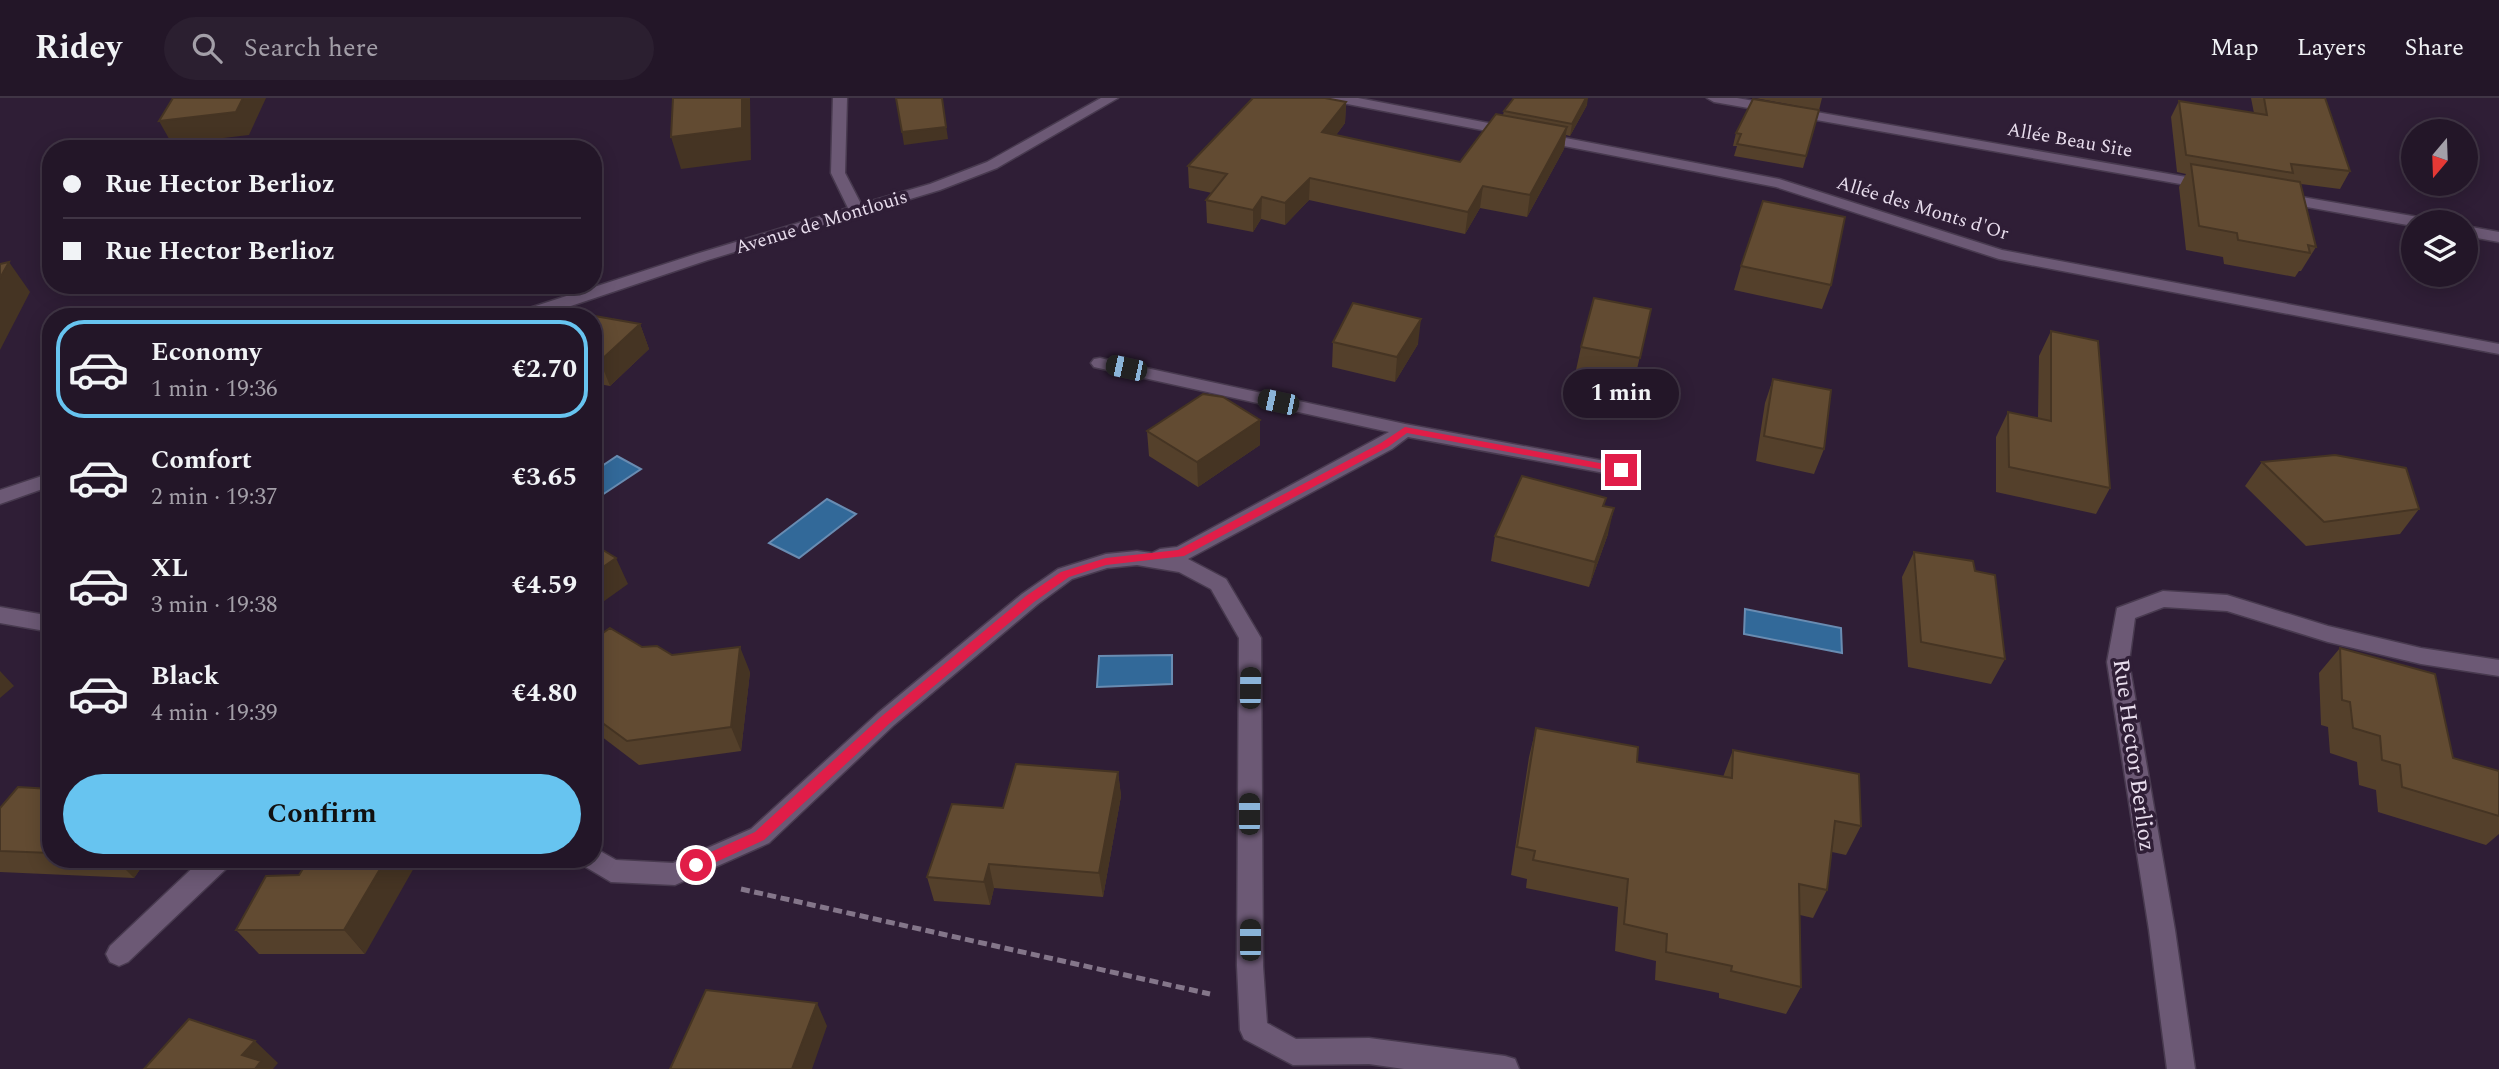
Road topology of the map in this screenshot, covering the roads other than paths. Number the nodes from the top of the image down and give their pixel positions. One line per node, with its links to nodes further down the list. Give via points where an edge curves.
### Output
1 (840, 98): 7 (street, via 838,173)
2 (1111, 98): 7 (street, Avenue de Montlouis, via 992,165)
3 (1337, 98): 14 (street, Allée des Monts d'Or, via 1779,183 1999,254)
4 (1714, 98): 5 (street, Allée Beau Site)
5 (2228, 189)
6 (2269, 196): 8 (street)
7 (857, 212): 11 (street, Avenue de Montlouis)
8 (2401, 219)
9 (2478, 233): 10 (street)
10 (2499, 237)
11 (602, 290)
12 (590, 294): 13 (street, Avenue de Montlouis)
13 (547, 308)
14 (2499, 349)
15 (1100, 363): 16 (street)
16 (1405, 430): 17 (street); 20 (street, via 1181,554)
17 (1621, 470)
18 (42, 482): 19 (street)
19 (0, 497)
20 (1137, 558): 24 (street, via 1106,561 1065,575 1030,599 886,719 760,836 675,874 611,871); 27 (street, via 1184,565 1219,584 1250,638 1254,1030 1293,1052 1369,1051)
21 (0, 615): 22 (street)
22 (42, 622)
23 (2499, 667): 28 (street, Rue Hector Berlioz, via 2421,656 2227,603 2163,599 2125,613 2118,662)
24 (602, 864)
25 (210, 868): 26 (street)
26 (119, 954)
27 (1505, 1069)
28 (2180, 1069)

